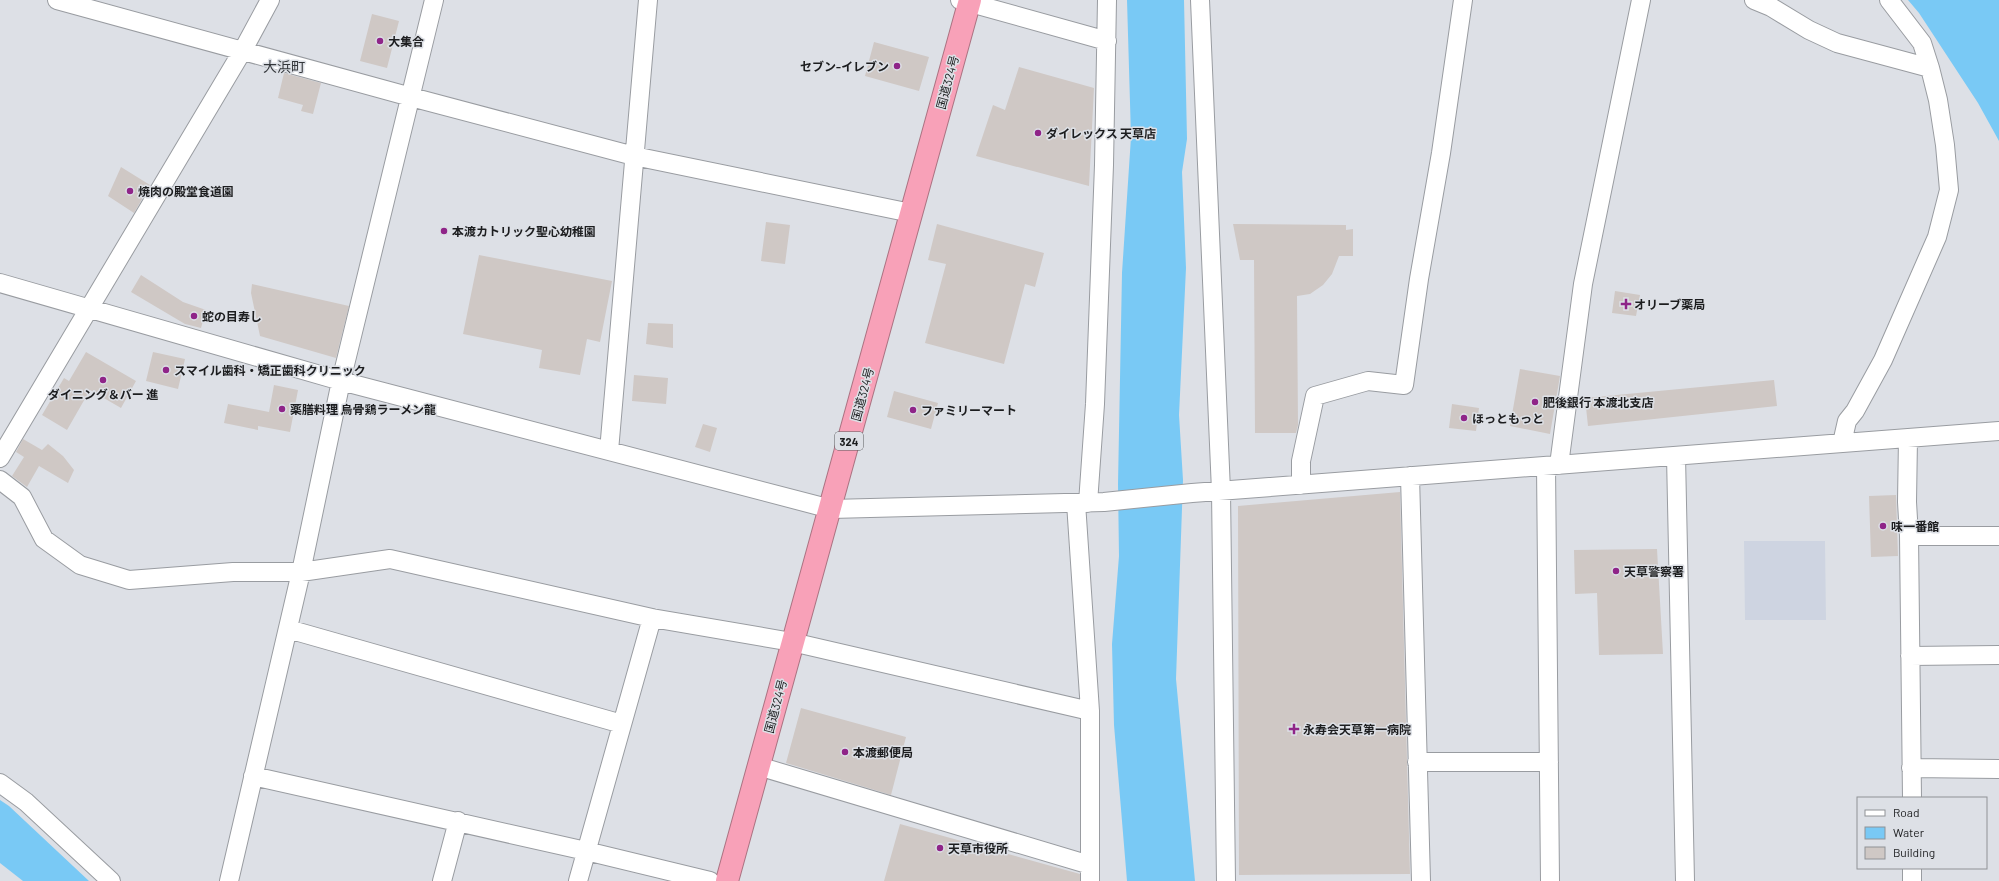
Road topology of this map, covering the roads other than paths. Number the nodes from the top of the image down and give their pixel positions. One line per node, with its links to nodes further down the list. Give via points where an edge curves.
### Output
1 (57, 0): 13 (street)
2 (270, 0): 13 (street)
3 (434, 0): 15 (street)
4 (648, 0): 16 (street)
5 (1107, 0): 12 (street)
6 (1200, 0): 31 (street)
7 (1463, 0): 30 (street, via 1404,385 1368,381 1315,396 1301,461)
8 (1641, 0): 27 (street, via 1583,284)
9 (1754, 0): 14 (street, via 1837,43)
10 (1889, 0): 14 (street, via 1922,43)
11 (966, 1): 12 (street); 17 (highway, 国道324号 / 324)
12 (1108, 41): 32 (street)
13 (243, 50): 15 (street); 19 (street)
14 (1930, 68): 23 (street, via 1938,100 1950,190 1937,237 1883,360 1847,421)
15 (411, 97): 16 (street); 20 (street)
16 (634, 156): 17 (street); 24 (street)
17 (911, 213): 33 (highway, 国道324号 / 324)
18 (0, 283): 19 (street)
19 (90, 308): 20 (street); 26 (street)
20 (341, 381): 24 (street); 36 (street)
21 (1999, 431): 22 (street)
22 (1908, 438): 23 (street); 34 (street)
23 (1842, 443): 25 (street)
24 (609, 451): 33 (street)
25 (1676, 456): 27 (street); 65 (street)
26 (0, 458)
27 (1553, 465): 28 (street); 45 (street)
28 (1410, 476): 30 (street); 44 (street)
29 (0, 480): 36 (street, via 22,497 44,539 80,565 115,576 129,580 233,572)
30 (1301, 485): 31 (street)
31 (1221, 491): 32 (street); 62 (street)
32 (1089, 503): 33 (street); 42 (street)
33 (831, 509): 39 (highway, 国道324号 / 324)
34 (1909, 536): 35 (street); 41 (street)
35 (1999, 536)
36 (301, 572): 37 (street, via 390,559); 38 (street)
37 (652, 618): 39 (street); 43 (street)
38 (288, 629): 43 (street); 49 (street)
39 (792, 642): 42 (street); 46 (highway, 国道324号 / 324)
40 (1999, 655): 41 (street)
41 (1910, 656): 47 (street)
42 (1090, 711): 55 (street)
43 (622, 724): 53 (street)
44 (1417, 762): 45 (street); 63 (street)
45 (1549, 762): 64 (street)
46 (758, 766): 55 (street); 61 (highway, 国道324号 / 324)
47 (1911, 768): 48 (street); 51 (street)
48 (1999, 769)
49 (253, 776): 52 (street); 57 (street)
50 (0, 783): 56 (street, via 26,802)
51 (1912, 797)
52 (458, 821): 53 (street); 58 (street)
53 (586, 851): 59 (street); 60 (street)
54 (1912, 869): 66 (street)
55 (1090, 873)
56 (111, 881)
57 (229, 881)
58 (442, 881)
59 (578, 881)
60 (710, 881)
61 (727, 881)
62 (1226, 881)
63 (1420, 881)
64 (1550, 881)
65 (1685, 881)
66 (1912, 881)

